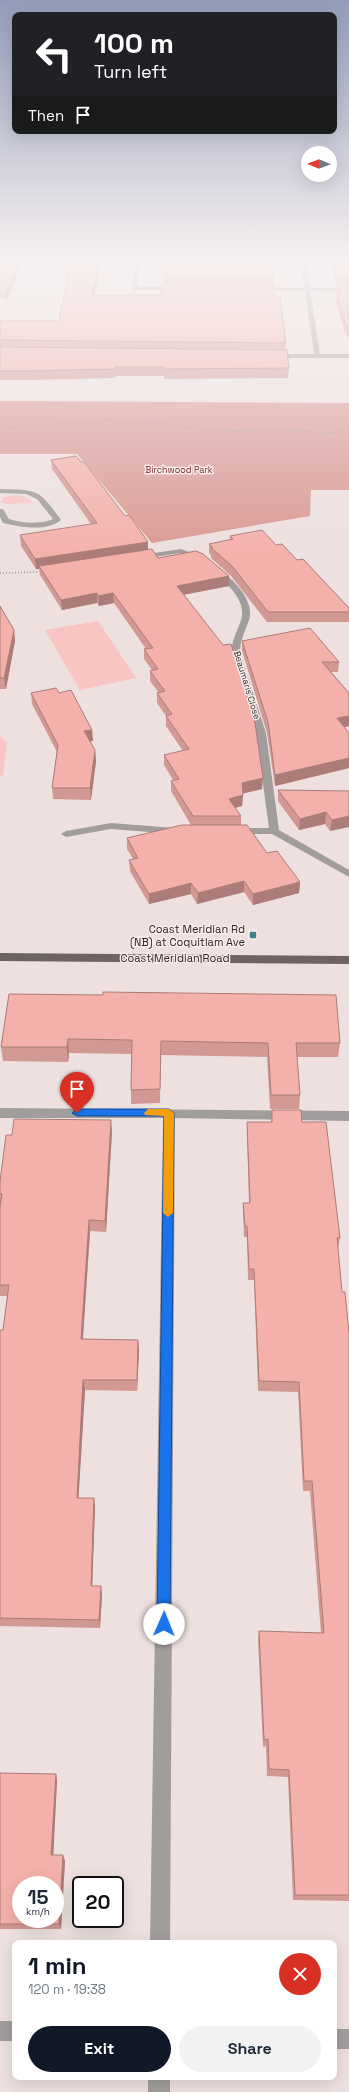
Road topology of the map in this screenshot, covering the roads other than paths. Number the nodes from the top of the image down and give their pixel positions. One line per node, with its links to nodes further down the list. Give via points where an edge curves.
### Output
1 (0, 491): 2 (street, via 27,492 40,497 57,520 43,524 16,524 6,521)
2 (0, 511)
3 (128, 559): 6 (street, Beaumaris Close, via 181,551 207,560 236,586 246,617 236,640 236,653 261,733)
4 (188, 831): 7 (street, via 111,826)
5 (227, 831): 6 (street)
6 (274, 831): 8 (street)
7 (66, 834)
8 (349, 874)
9 (0, 957): 10 (main road, Coast Meridian Road)
10 (349, 960)
11 (0, 1113): 12 (street)
12 (169, 1113): 13 (street); 14 (street)
13 (349, 1116)
14 (160, 1940)
15 (0, 2031): 16 (street)
16 (12, 2032)
17 (337, 2038): 18 (street)
18 (349, 2039)
19 (159, 2080): 20 (street)
20 (158, 2092)

